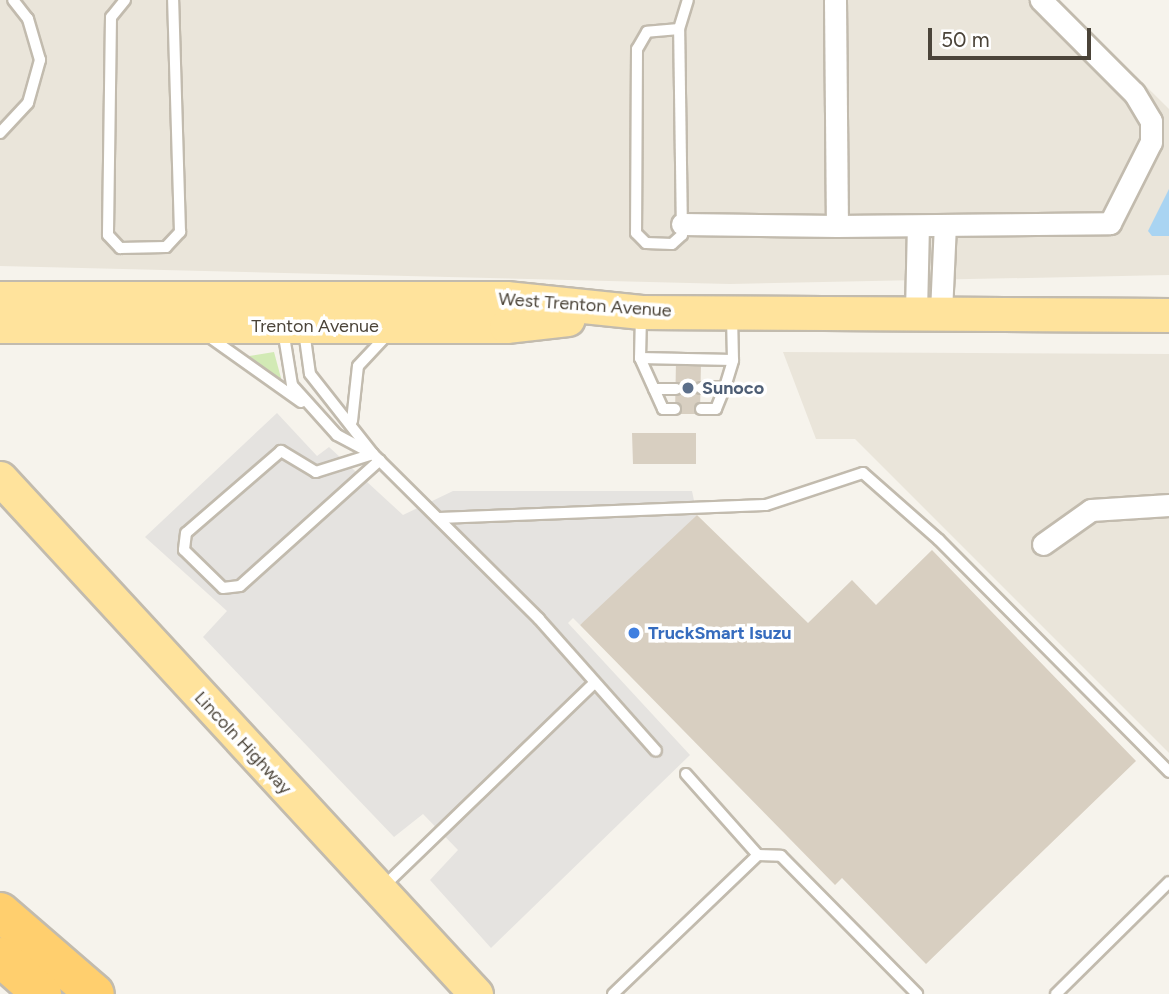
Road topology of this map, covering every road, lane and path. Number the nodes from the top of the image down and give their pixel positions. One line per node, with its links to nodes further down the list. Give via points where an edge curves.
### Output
1 (13, 0): 8 (lane, via 29,19 40,60 29,103)
2 (125, 0): 3 (lane, via 111,17 108,235 120,248 166,247 180,232)
3 (173, 0)
4 (688, 0): 7 (lane)
5 (835, 0): 11 (street)
6 (1041, 0): 10 (street, via 1134,93 1151,121 1151,142 1110,223)
7 (679, 29): 9 (lane); 9 (lane, via 647,32 637,49 636,233 646,243 672,244)
8 (0, 133)
9 (682, 224): 11 (street)
10 (945, 225): 12 (street); 15 (street)
11 (837, 226): 12 (street)
12 (918, 226): 15 (street)
13 (0, 298): 18 (main road, West Trenton Avenue)
14 (635, 312): 16 (main road, West Trenton Avenue); 18 (main road, West Trenton Avenue, via 506,298); 22 (main road, Trenton Avenue, via 506,326); 24 (lane)
15 (929, 312): 16 (main road, West Trenton Avenue); 17 (main road, West Trenton Avenue)
16 (732, 313): 25 (lane)
17 (1169, 315)
18 (293, 317): 21 (main road, Trenton Avenue); 22 (main road, Trenton Avenue); 32 (lane, via 286,371); 33 (lane, via 310,374)
19 (0, 326): 20 (main road, Trenton Avenue)
20 (39, 326): 21 (main road, Trenton Avenue); 23 (main road)
21 (172, 326): 32 (lane, via 221,343)
22 (403, 326): 33 (lane, via 379,341 358,366)
23 (0, 340)
24 (640, 358): 25 (lane); 29 (lane)
25 (733, 360): 26 (lane)
26 (725, 387): 28 (lane); 31 (lane, via 716,409)
27 (676, 388): 29 (lane)
28 (701, 388)
29 (654, 389): 30 (lane, via 663,409)
30 (676, 409)
31 (701, 409)
32 (319, 416): 34 (lane, via 337,435)
33 (352, 421): 34 (lane)
34 (376, 457): 34 (lane, via 240,586 223,589 184,550 186,533 281,451 316,471); 37 (lane)
35 (3, 485): 45 (main road, Lincoln Highway)
36 (1169, 505): 38 (street, via 1091,510)
37 (438, 518): 39 (lane); 41 (lane, via 766,505 863,473 939,540)
38 (1043, 544)
39 (593, 684): 40 (lane); 45 (lane)
40 (656, 751)
41 (1169, 772)
42 (686, 775): 43 (lane)
43 (758, 855): 52 (lane); 53 (lane, via 781,856)
44 (1169, 882): 54 (lane)
45 (379, 890): 51 (main road, Lincoln Highway)
46 (0, 912): 50 (highway)
47 (0, 957): 49 (highway)
48 (0, 966): 49 (highway)
49 (40, 994)
50 (95, 994)
51 (476, 994)
52 (613, 994)
53 (917, 994)
54 (1056, 994)

